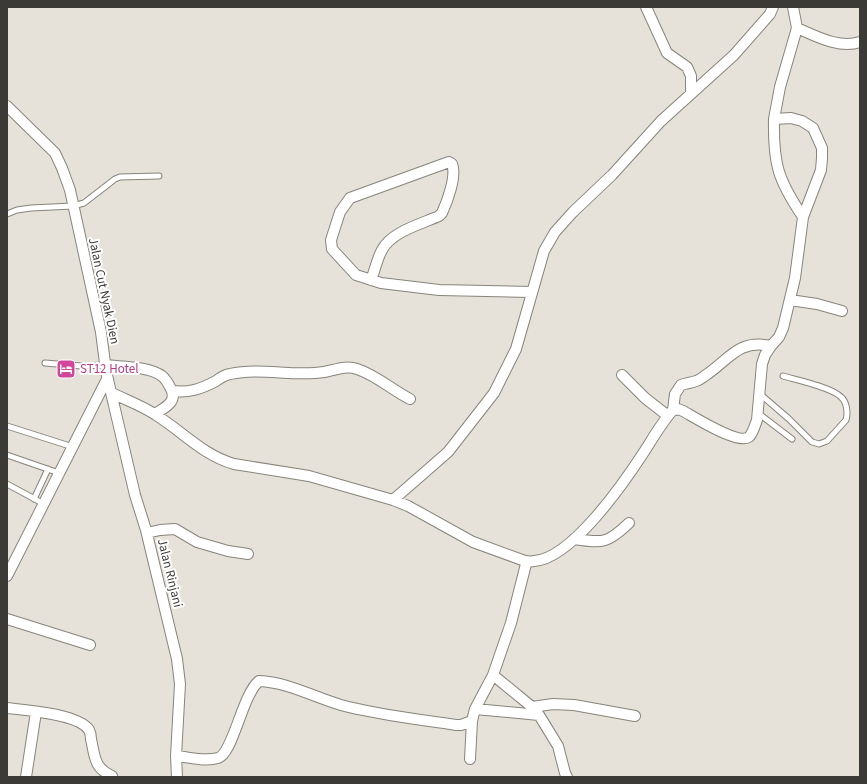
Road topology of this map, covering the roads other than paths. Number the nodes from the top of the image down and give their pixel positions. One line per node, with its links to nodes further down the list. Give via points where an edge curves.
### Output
1 (646, 7): 6 (street, via 667,53 687,67 691,76)
2 (773, 7): 6 (street, via 770,14 734,55)
3 (793, 7): 4 (street)
4 (797, 28): 5 (street, via 834,42); 8 (street, via 780,87)
5 (860, 42)
6 (691, 93): 14 (street, via 555,232 544,252)
7 (7, 106): 10 (street, Jalan Cut Nyak Dien, via 55,153)
8 (774, 119): 12 (street, via 776,165 791,199); 12 (street, via 791,118 802,121 813,128 822,148 821,170)
9 (159, 176): 10 (lane, via 120,177 84,203)
10 (73, 206): 11 (lane, via 31,208); 19 (street, Jalan Cut Nyak Dien, via 101,332)
11 (7, 214)
12 (803, 217): 15 (street)
13 (371, 280): 13 (street, via 356,275 332,250 331,240 340,212 350,198 442,164 452,164 453,180 442,213 393,236 382,251); 14 (street, via 439,290)
14 (532, 292): 38 (street, via 516,349 494,393 448,452)
15 (790, 300): 16 (street); 17 (street, via 784,328)
16 (842, 311)
17 (771, 346): 25 (street, via 762,364); 28 (street, via 762,344 740,348 697,381 681,385 675,394)
18 (45, 363): 19 (lane)
19 (104, 365): 22 (street, Jalan Cut Nyak Dien); 23 (street, via 151,371 163,376)
20 (622, 375): 28 (street, via 645,398)
21 (783, 376): 25 (lane, via 823,388 842,397 846,403 846,420 827,440 819,444 812,442)
22 (107, 379): 24 (street, Jalan Rinjani); 32 (street)
23 (173, 391): 26 (street, via 193,392 236,373 253,371 308,374 345,367 369,375); 29 (street, via 173,400)
24 (112, 393): 29 (street); 41 (street, Jalan Rinjani, via 135,495)
25 (760, 394): 27 (street)
26 (410, 399)
27 (757, 412): 28 (street, via 754,427 745,438 718,430 678,409); 31 (lane)
28 (671, 413): 42 (street, via 608,501)
29 (155, 414): 38 (street, via 203,451 222,461 308,476)
30 (7, 426): 32 (lane)
31 (792, 439)
32 (73, 447): 35 (street)
33 (7, 456): 34 (lane)
34 (48, 470): 35 (lane); 37 (lane)
35 (59, 474): 39 (street)
36 (7, 484): 37 (lane)
37 (34, 499): 39 (lane)
38 (393, 500): 44 (street, via 473,542)
39 (44, 504): 45 (street)
40 (629, 523): 42 (street, via 610,539)
41 (147, 533): 43 (street, via 175,529 197,542); 56 (street, Jalan Rinjani, via 179,673)
42 (574, 539): 44 (street, via 562,550 546,558 535,562)
43 (248, 554)
44 (525, 561): 48 (street, via 513,615)
45 (7, 576)
46 (7, 619): 47 (street)
47 (90, 645)
48 (493, 675): 49 (street); 51 (street)
49 (532, 707): 53 (street); 54 (street, via 574,705)
50 (7, 708): 52 (street)
51 (475, 709): 53 (street); 55 (street)
52 (36, 712): 58 (street, via 66,716 84,725 89,730 98,765 102,772); 59 (street)
53 (539, 715): 61 (street, via 558,746)
54 (635, 716)
55 (472, 721): 56 (street, via 456,725 385,714 341,705 299,690 259,681 253,685 247,696 229,746 221,757 205,759); 57 (street)
56 (176, 756): 60 (street, Jalan Rinjani)
57 (470, 759)
58 (112, 776)
59 (26, 777)
60 (178, 777)
61 (567, 777)

